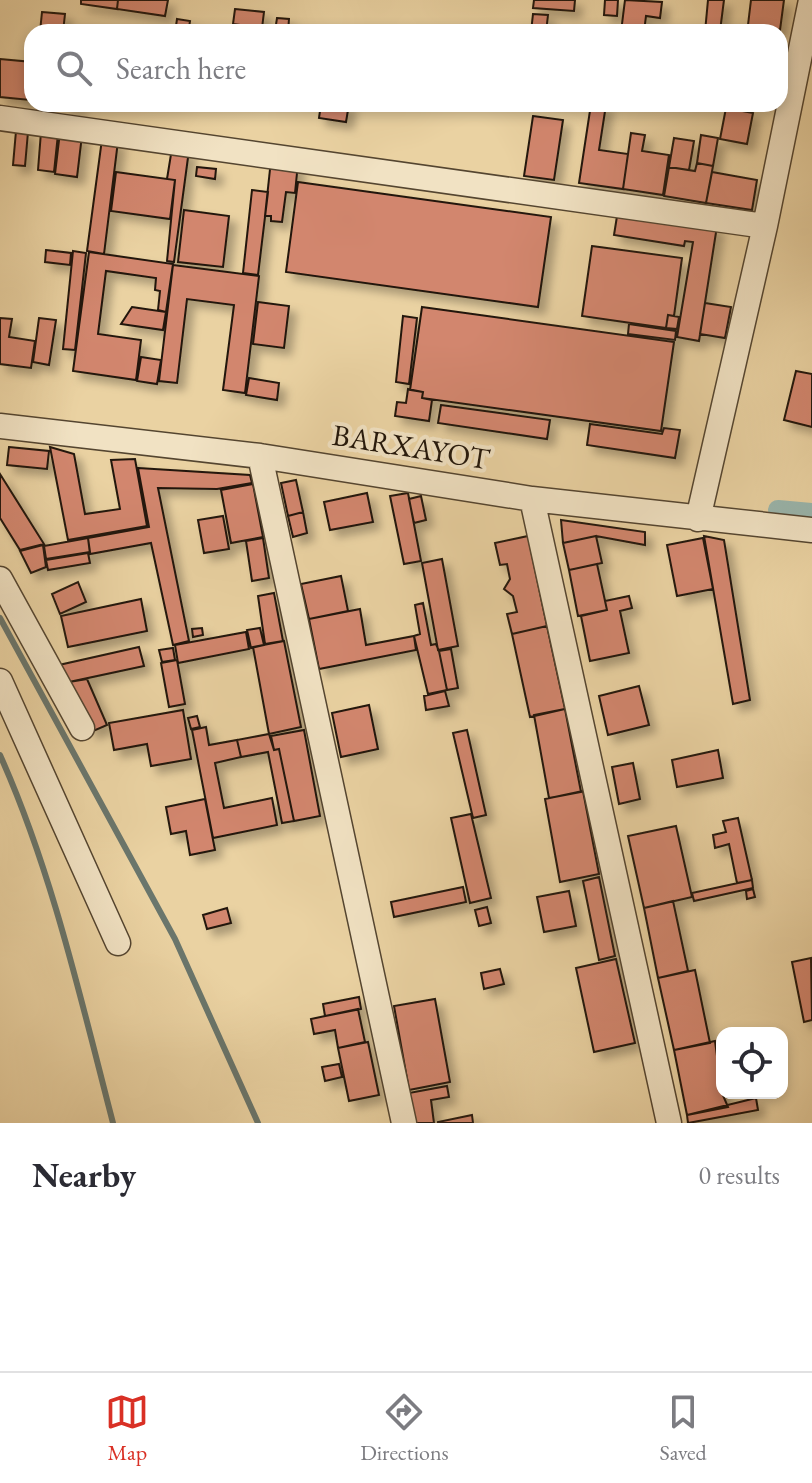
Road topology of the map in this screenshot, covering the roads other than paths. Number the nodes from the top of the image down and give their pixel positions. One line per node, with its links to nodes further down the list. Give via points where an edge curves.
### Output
1 (811, 0): 3 (street)
2 (0, 118): 3 (street)
3 (765, 226): 7 (street)
4 (0, 426): 5 (street, BARXAYOT)
5 (260, 456): 6 (street, BARXAYOT); 13 (street)
6 (532, 499): 7 (street, BARXAYOT); 14 (street)
7 (698, 519): 8 (street, BARXAYOT)
8 (812, 530)
9 (0, 579): 11 (street)
10 (0, 681): 12 (street)
11 (82, 728)
12 (118, 943)
13 (404, 1123)
14 (669, 1123)

